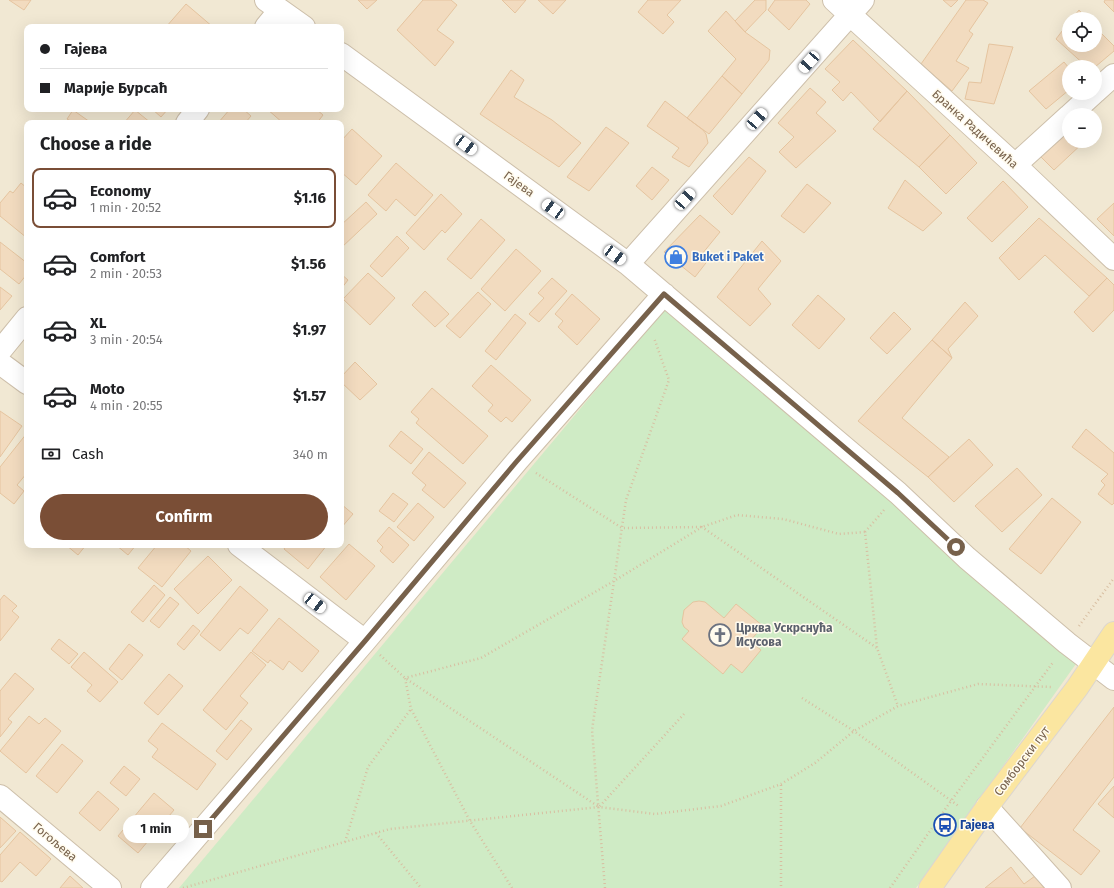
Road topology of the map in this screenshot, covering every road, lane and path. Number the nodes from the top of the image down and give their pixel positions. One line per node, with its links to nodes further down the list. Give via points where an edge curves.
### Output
1 (834, 0): 3 (street, Бранка Радичевића)
2 (273, 5): 4 (street); 5 (street)
3 (857, 8): 14 (street, Бранка Радичевића); 16 (street)
4 (267, 24)
5 (300, 24)
6 (344, 56): 16 (street, Гајева)
7 (1114, 75): 8 (street)
8 (1102, 86)
9 (1087, 100): 10 (street)
10 (1077, 108)
11 (196, 112): 12 (street)
12 (189, 120)
13 (1062, 121): 14 (street)
14 (1015, 165): 15 (street, Бранка Радичевића)
15 (1114, 259)
16 (628, 264): 17 (street, Гајева)
17 (664, 294): 18 (street); 24 (street, Гајева)
18 (646, 314): 23 (street); 26 (path, via 669,380 626,500)
19 (24, 322): 20 (street)
20 (0, 351)
21 (0, 363): 22 (street)
22 (24, 381)
23 (517, 461): 26 (path); 32 (street)
24 (898, 493): 27 (path); 33 (street, Гајева, via 967,558)
25 (702, 527): 26 (path); 27 (path, via 737,515 783,519 839,534); 30 (path); 34 (path)
26 (622, 528): 30 (path)
27 (865, 532): 34 (path)
28 (243, 548): 32 (street)
29 (1114, 578): 33 (path)
30 (614, 581): 36 (path, via 481,658); 48 (path, via 592,730)
31 (1114, 633): 35 (main road, Сомборски пут)
32 (365, 641): 36 (path); 54 (street)
33 (1067, 643): 35 (street, Гајева); 38 (path)
34 (877, 648): 41 (path)
35 (1094, 663): 37 (street, Гајева); 39 (main road, Сомборски пут)
36 (405, 678): 42 (path); 48 (path)
37 (1114, 679)
38 (1036, 686): 39 (path); 41 (path, via 978,684); 47 (path)
39 (1076, 688): 49 (main road, Сомборски пут)
40 (802, 698): 44 (path)
41 (898, 706): 44 (path)
42 (411, 709): 50 (path); 52 (path, via 368,767)
43 (684, 714): 48 (path)
44 (854, 731): 45 (path, via 815,763); 47 (path)
45 (781, 784): 48 (path, via 721,806 655,814); 59 (path)
46 (0, 796): 53 (street, Гогољева)
47 (951, 801): 49 (path); 60 (path)
48 (599, 807): 50 (path); 58 (path)
49 (983, 813): 61 (main road, Сомборски пут); 62 (street)
50 (470, 821): 51 (path, via 390,829); 57 (path)
51 (376, 833): 52 (path); 56 (path)
52 (345, 842): 55 (path)
53 (110, 888)
54 (152, 888)
55 (183, 888)
56 (421, 888)
57 (512, 888)
58 (605, 888)
59 (782, 888)
60 (890, 888)
61 (930, 888)
62 (1060, 888)

